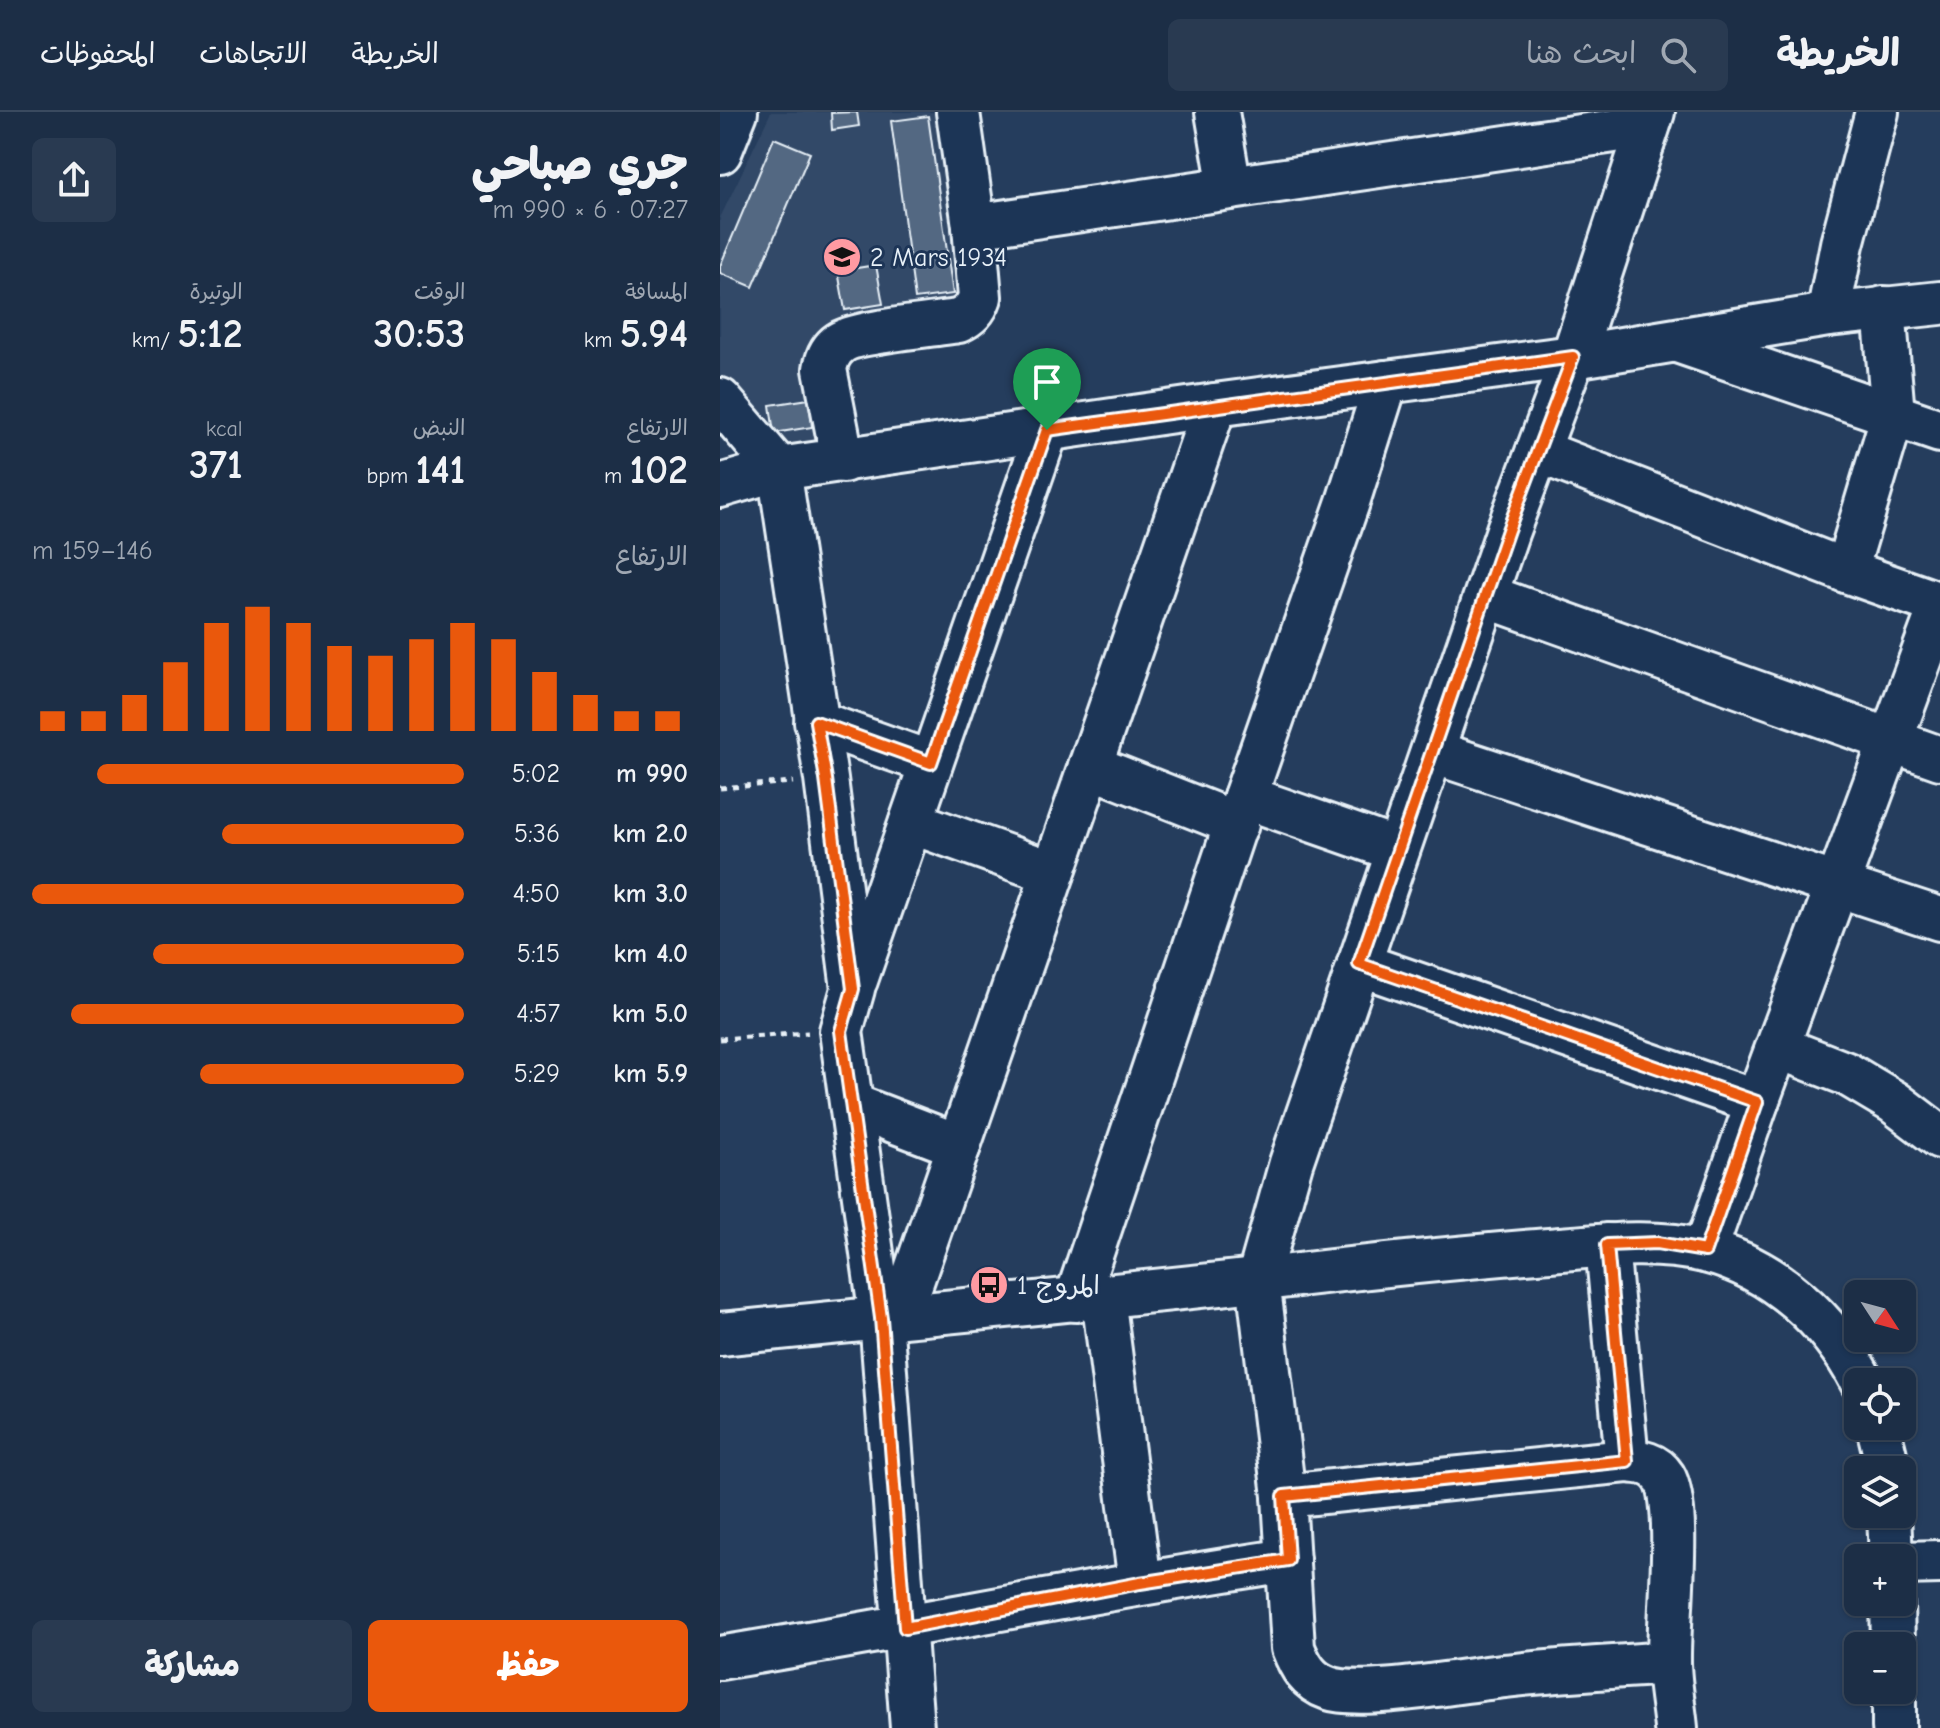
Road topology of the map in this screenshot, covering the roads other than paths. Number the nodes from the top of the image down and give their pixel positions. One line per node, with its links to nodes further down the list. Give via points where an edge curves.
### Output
1 (736, 112): 6 (street)
2 (958, 112): 8 (street)
3 (1217, 112): 7 (street)
4 (1877, 112): 11 (street)
5 (1650, 119): 7 (street); 13 (street)
6 (720, 152)
7 (1230, 188): 8 (street)
8 (974, 226): 21 (street, via 980,297 973,312 958,321 849,338 827,358)
9 (1940, 303): 10 (street)
10 (1884, 308): 11 (street); 17 (street)
11 (1828, 315): 12 (street)
12 (1675, 340): 13 (street); 17 (street)
13 (1573, 357): 14 (street); 20 (street)
14 (1386, 382): 16 (street); 33 (street)
15 (720, 400): 22 (street)
16 (1215, 405): 18 (street); 32 (street)
17 (1893, 414): 19 (street); 24 (street)
18 (1047, 430): 21 (street); 31 (street)
19 (1940, 431)
20 (1538, 451): 24 (street); 25 (street)
21 (843, 461): 22 (street)
22 (779, 469): 23 (street); 27 (street)
23 (720, 486)
24 (1846, 571): 26 (street)
25 (1486, 596): 28 (street); 29 (street)
26 (1940, 605): 28 (street)
27 (816, 722): 31 (street); 40 (street)
28 (1891, 741): 30 (street); 37 (street)
29 (1433, 752): 35 (street); 37 (street)
30 (1940, 758)
31 (931, 763): 34 (street)
32 (1090, 766): 33 (street); 36 (street)
33 (1241, 810): 35 (street); 49 (street)
34 (911, 822): 36 (street); 40 (street)
35 (1397, 850): 39 (street)
36 (1053, 873): 45 (street)
37 (1837, 886): 38 (street); 41 (street)
38 (1940, 919)
39 (1359, 964): 42 (street); 48 (street, via 1291,1163)
40 (853, 989): 43 (street, via 841,1031)
41 (1778, 1047): 42 (street); 44 (street, via 1847,1074)
42 (1757, 1102): 47 (street)
43 (852, 1105): 45 (street); 50 (street)
44 (1940, 1137)
45 (959, 1146): 50 (street)
46 (1607, 1245): 47 (street, via 1657,1243); 48 (street); 53 (street)
47 (1705, 1251): 52 (street, via 1742,1264 1793,1295 1826,1326)
48 (1258, 1280): 49 (street); 54 (street)
49 (1090, 1298): 50 (street); 58 (street)
50 (890, 1317): 51 (street); 59 (street)
51 (720, 1334)
52 (1855, 1368)
53 (1627, 1461): 54 (street); 61 (street, via 1656,1468 1670,1492)
54 (1284, 1496): 55 (street)
55 (1288, 1560): 58 (street); 61 (street, via 1293,1648 1305,1672 1328,1688 1362,1691)
56 (1940, 1562): 57 (street)
57 (1916, 1563)
58 (1140, 1583): 59 (street)
59 (905, 1628): 60 (street); 63 (street)
60 (720, 1658)
61 (1669, 1663): 64 (street)
62 (1894, 1704): 65 (street)
63 (912, 1728)
64 (1676, 1728)
65 (1894, 1728)

